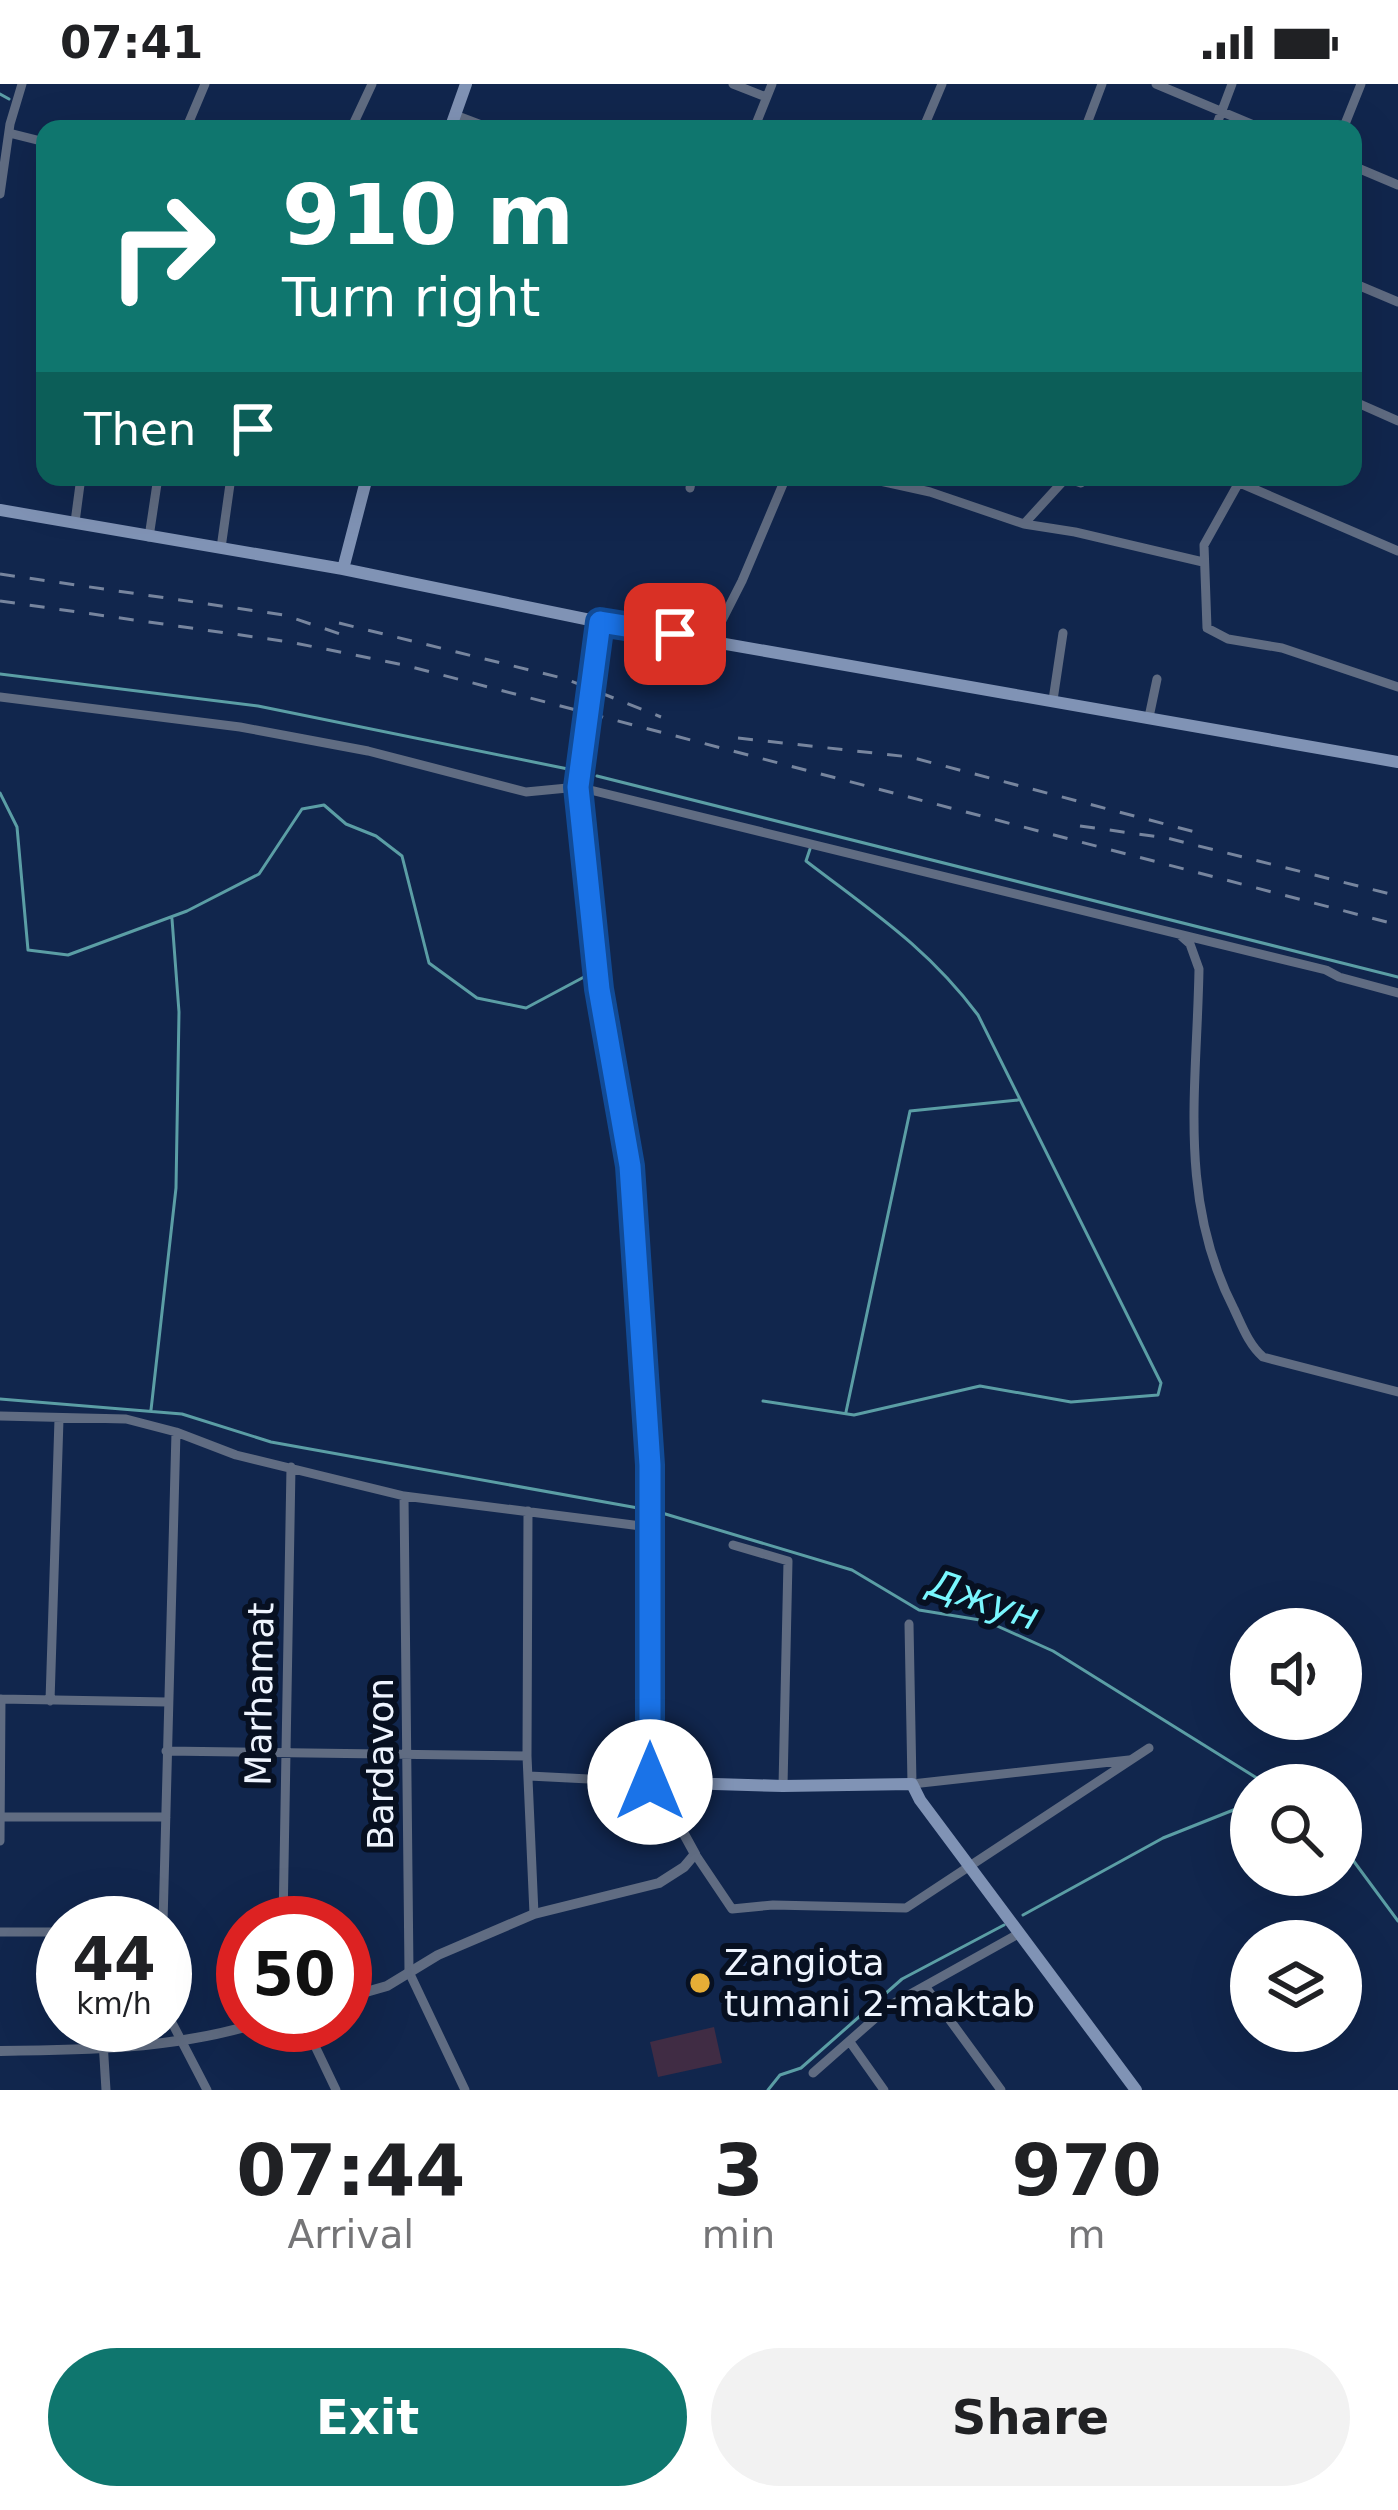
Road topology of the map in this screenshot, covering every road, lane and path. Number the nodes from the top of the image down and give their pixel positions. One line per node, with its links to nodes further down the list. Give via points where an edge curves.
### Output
1 (22, 84): 23 (street)
2 (205, 84): 14 (street)
3 (372, 84): 15 (street)
4 (466, 84): 16 (main road)
5 (734, 84): 12 (street)
6 (772, 84): 12 (street)
7 (942, 84): 18 (street)
8 (1102, 84): 19 (street)
9 (1156, 84): 13 (street)
10 (1232, 84): 13 (street)
11 (1361, 84): 22 (street)
12 (766, 97): 17 (street)
13 (1221, 111): 20 (street); 21 (street)
14 (190, 120)
15 (355, 120)
16 (453, 120)
17 (757, 120)
18 (927, 120)
19 (1088, 120)
20 (1218, 120)
21 (1242, 120)
22 (1347, 120)
23 (9, 133): 24 (street); 27 (street)
24 (36, 140)
25 (1362, 171): 26 (street)
26 (1398, 185)
27 (0, 194)
28 (1362, 287): 29 (street)
29 (1398, 302)
30 (1362, 405): 31 (street)
31 (1398, 421)
32 (80, 486): 42 (street)
33 (157, 486): 44 (street)
34 (230, 486): 45 (street)
35 (365, 486): 48 (main road)
36 (781, 486): 51 (street)
37 (903, 486): 43 (street)
38 (1057, 486): 43 (street)
39 (1238, 486): 47 (street, via 1204,545)
40 (1254, 486): 46 (street)
41 (0, 510): 42 (main road)
42 (74, 522): 44 (main road)
43 (1024, 524): 47 (street)
44 (149, 537): 45 (main road)
45 (220, 548): 48 (main road)
46 (1398, 551)
47 (1203, 562): 53 (street, via 1207,628)
48 (343, 569): 49 (main road)
49 (600, 622): 51 (main road); 58 (main road)
50 (1063, 633): 55 (street)
51 (712, 640): 55 (main road)
52 (1157, 679): 56 (street)
53 (1398, 687)
54 (0, 697): 58 (street, via 240,727 526,791)
55 (1053, 700): 56 (main road)
56 (1150, 717): 57 (main road)
57 (1398, 762)
58 (578, 787): 59 (street); 70 (main road, via 599,989 630,1166)
59 (1180, 934): 60 (street); 61 (street)
60 (1202, 940): 61 (street); 62 (street)
61 (1199, 969): 63 (street, via 1192,1147 1216,1275 1263,1357)
62 (1398, 993)
63 (1398, 1392)
64 (0, 1416): 65 (street)
65 (59, 1419): 66 (street, via 126,1419); 74 (street)
66 (176, 1432): 67 (street); 75 (street)
67 (290, 1466): 68 (street); 79 (street, Marhamat)
68 (404, 1496): 69 (street); 78 (street, Bardavon)
69 (528, 1511): 70 (street); 80 (street)
70 (649, 1527): 83 (main road)
71 (733, 1545): 85 (street, via 788,1562)
72 (909, 1624): 84 (street)
73 (0, 1699): 74 (street); 86 (street)
74 (50, 1700): 75 (street)
75 (167, 1702): 77 (street)
76 (1149, 1748): 81 (street)
77 (166, 1751): 79 (street); 87 (street)
78 (405, 1753): 79 (street); 80 (street); 97 (street, Bardavon)
79 (284, 1755): 92 (street, Marhamat)
80 (526, 1756): 82 (street)
81 (1132, 1760): 84 (street); 90 (street)
82 (530, 1776): 83 (street); 93 (street)
83 (650, 1782): 85 (main road); 89 (street)
84 (912, 1784): 85 (main road); 90 (main road)
85 (783, 1786)
86 (0, 1817): 87 (street); 88 (street)
87 (166, 1817): 91 (street)
88 (0, 1841)
89 (694, 1854): 90 (street, via 732,1909 906,1908); 93 (street, via 659,1883)
90 (969, 1865): 96 (main road)
91 (164, 1896)
92 (283, 1896)
93 (533, 1914): 97 (street)
94 (36, 1931): 95 (street)
95 (0, 1932)
96 (1020, 1933): 98 (street); 113 (main road)
97 (409, 1972): 99 (street); 110 (street, Bardavon)
98 (925, 1986): 100 (street); 112 (street)
99 (372, 1990)
100 (850, 2042): 106 (street); 111 (street)
101 (0, 2051): 102 (street)
102 (36, 2051)
103 (103, 2052): 107 (street)
104 (189, 2052): 108 (street)
105 (318, 2052): 109 (street)
106 (813, 2073)
107 (106, 2090)
108 (207, 2090)
109 (337, 2090)
110 (464, 2090)
111 (884, 2090)
112 (1001, 2090)
113 (1136, 2090)

